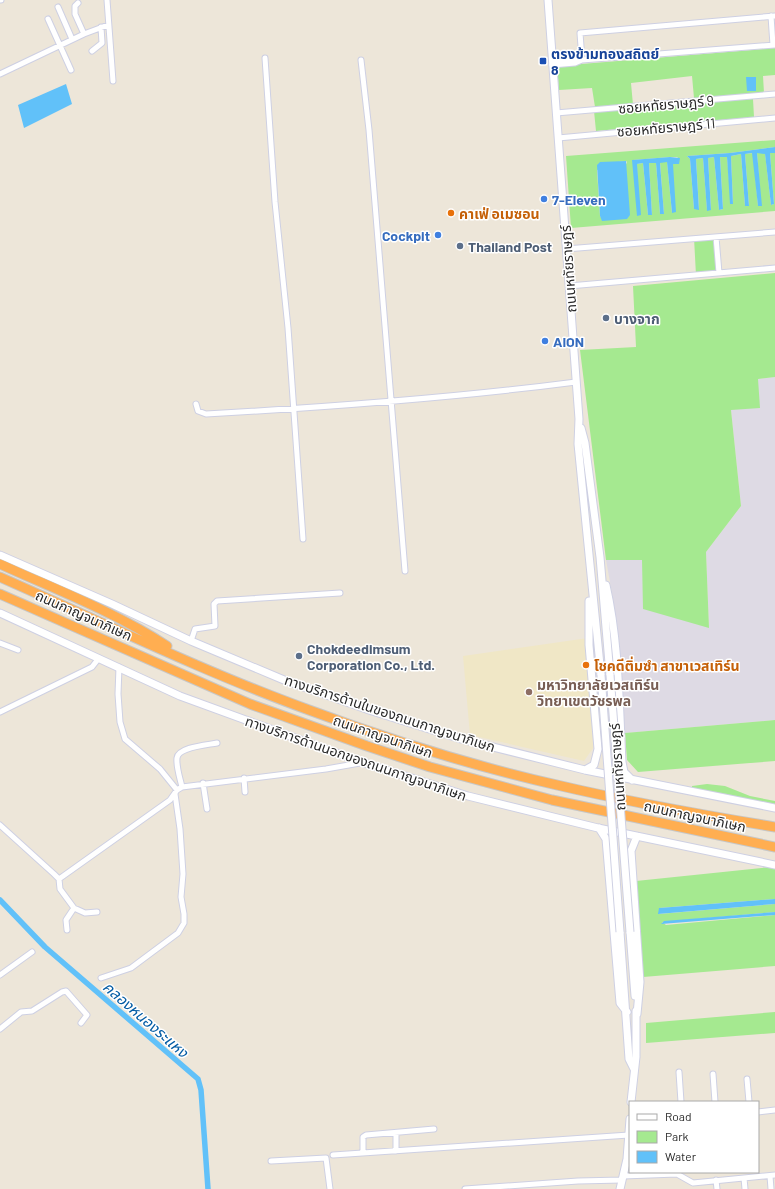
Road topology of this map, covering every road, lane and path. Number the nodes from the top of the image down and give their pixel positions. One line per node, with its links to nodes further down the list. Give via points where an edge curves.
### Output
1 (107, 0): 7 (street)
2 (548, 0): 17 (main road, ถนนหทัยราษฎร์)
3 (78, 3): 9 (street, via 75,6 75,14)
4 (58, 7): 10 (street)
5 (773, 16): 12 (street); 16 (street, via 580,33)
6 (48, 19): 11 (street)
7 (108, 25): 8 (street); 20 (street)
8 (101, 27): 9 (street); 13 (street, via 102,43)
9 (84, 34): 10 (street)
10 (72, 39): 11 (street)
11 (60, 45): 18 (street); 19 (street)
12 (774, 45): 16 (street)
13 (92, 52)
14 (265, 58): 34 (street)
15 (361, 60): 32 (street, via 369,130)
16 (580, 60): 17 (street)
17 (552, 62): 22 (main road, ถนนหทัยราษฎร์)
18 (71, 70)
19 (0, 74)
20 (113, 81)
21 (775, 94): 22 (street, ซอยหทัยราษฎร์ 9)
22 (556, 113): 24 (main road, ถนนหทัยราษฎร์)
23 (775, 118): 24 (street, ซอยหทัยราษฎร์ 11)
24 (558, 138): 27 (main road, ถนนหทัยราษฎร์)
25 (775, 232): 26 (street)
26 (716, 236): 27 (street); 29 (street)
27 (566, 249): 30 (main road, ถนนหทัยราษฎร์)
28 (775, 268): 29 (street)
29 (719, 273): 30 (street)
30 (569, 286): 31 (main road, ถนนหทัยราษฎร์)
31 (576, 382): 32 (street); 35 (main road, ถนนหทัยราษฎร์)
32 (390, 401): 34 (street); 41 (street)
33 (196, 404): 34 (street, via 198,411 206,414)
34 (293, 409): 36 (street)
35 (579, 419): 38 (main road, ถนนหทัยราษฎร์, via 585,443); 39 (main road, ถนนหทัยราษฎร์, via 578,444)
36 (303, 539)
37 (0, 555): 46 (main road, ทางบริการด้านในของถนนกาญจนาภิเษก)
38 (600, 557): 57 (main road, via 610,603 622,762 624,772); 79 (main road, ถนนหทัยราษฎร์, bridge)
39 (589, 558): 55 (main road, via 589,645 598,749 594,765); 78 (main road, ถนนหทัยราษฎร์, bridge, via 601,675)
40 (0, 564): 50 (highway, via 116,617)
41 (405, 571)
42 (0, 577): 50 (highway, ถนนกาญจนาภิเษก)
43 (340, 593): 46 (street, via 217,601 214,604 215,626 195,629)
44 (0, 594): 67 (highway, ถนนกาญจนาภิเษก, via 250,704 374,749 552,800)
45 (0, 613): 49 (main road, ทางบริการด้านนอกของถนนกาญจนาภิเษก)
46 (191, 641): 55 (main road, ทางบริการด้านในของถนนกาญจนาภิเษก, via 284,680 372,710 461,739)
47 (0, 643): 48 (street)
48 (18, 650)
49 (99, 658): 51 (main road, ทางบริการด้านนอกของถนนกาญจนาภิเษก); 52 (street, via 92,667)
50 (192, 662): 65 (highway, ถนนกาญจนาภิเษก, via 309,710 471,763 556,785)
51 (119, 667): 54 (main road, ทางบริการด้านนอกของถนนกาญจนาภิเษก, via 180,696); 59 (street, via 119,708 125,739 160,769)
52 (0, 712)
53 (217, 743): 59 (street, via 180,752 177,760)
54 (361, 762): 56 (street, via 320,770); 64 (main road, ทางบริการด้านนอกของถนนกาญจนาภิเษก, via 468,796)
55 (585, 770): 57 (main road, ทางบริการด้านในของถนนกาญจนาภิเษก)
56 (244, 778): 58 (street); 60 (street)
57 (632, 780): 61 (main road, ทางบริการด้านในของถนนกาญจนาภิเษก)
58 (203, 783): 59 (street); 62 (street)
59 (178, 790): 71 (street, via 170,800); 77 (street, via 184,914 182,928 131,968)
60 (246, 792)
61 (775, 808)
62 (207, 809)
63 (0, 826): 71 (street)
64 (598, 828): 66 (main road, ทางบริการด้านนอกของถนนกาญจนาภิเษก); 69 (main road, via 606,839)
65 (775, 828)
66 (637, 836): 68 (main road, via 631,851); 70 (main road, ทางบริการด้านนอกของถนนกาญจนาภิเษก)
67 (775, 847)
68 (632, 860): 69 (main road, via 617,855); 79 (main road, via 640,982)
69 (608, 862): 78 (main road, via 620,1003)
70 (775, 864)
71 (59, 879): 72 (street, via 60,889)
72 (74, 908): 73 (street, via 85,913); 74 (street, via 66,920)
73 (96, 912)
74 (67, 930)
75 (32, 952): 76 (street)
76 (0, 975)
77 (101, 978)
78 (627, 1012): 82 (main road, ถนนหทัยราษฎร์, via 629,1059)
79 (637, 1014): 82 (main road, ถนนหทัยราษฎร์)
80 (80, 1023): 81 (street, via 87,1015 66,991 32,1011 21,1012)
81 (0, 1029)
82 (634, 1070): 86 (main road, ถนนหทัยราษฎร์)
83 (679, 1072): 87 (street)
84 (713, 1074): 88 (street)
85 (747, 1079): 89 (street)
86 (631, 1101)
87 (681, 1101)
88 (715, 1101)
89 (749, 1101)
90 (775, 1110): 91 (street)
91 (759, 1112)
92 (434, 1130): 93 (street)
93 (396, 1133): 95 (street); 96 (street, via 362,1136)
94 (629, 1134): 95 (street); 100 (main road)
95 (396, 1151): 96 (street)
96 (363, 1153): 97 (street)
97 (333, 1155)
98 (271, 1160): 103 (street, via 326,1158)
99 (772, 1176): 101 (street); 108 (street)
100 (623, 1178): 102 (street, via 677,1174 693,1183); 104 (street); 105 (main road)
101 (744, 1178): 102 (street); 107 (street)
102 (716, 1180): 106 (street)
103 (330, 1189)
104 (465, 1189)
105 (620, 1189)
106 (717, 1189)
107 (745, 1189)
108 (771, 1189)

